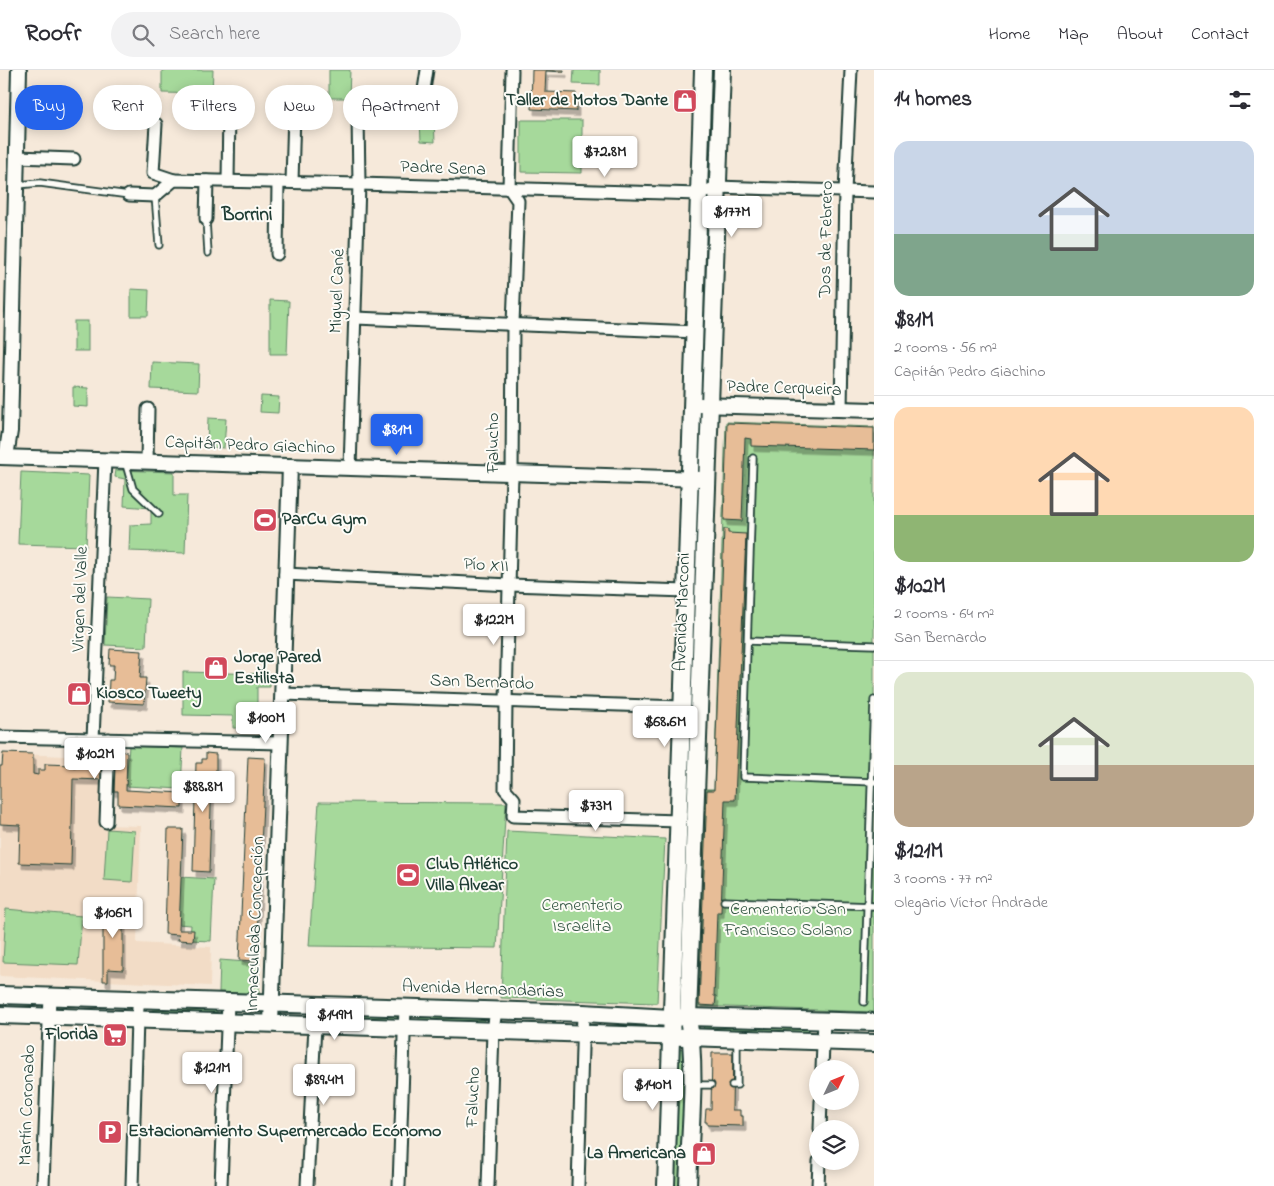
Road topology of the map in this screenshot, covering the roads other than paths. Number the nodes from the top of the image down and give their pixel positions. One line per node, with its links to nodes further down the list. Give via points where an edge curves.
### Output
1 (19, 70): 12 (street)
2 (427, 70): 7 (street)
3 (512, 70): 22 (street, Falucho)
4 (703, 70): 25 (main road, Avenida Marconi)
5 (722, 70): 21 (main road, Avenida Marconi)
6 (851, 70): 23 (street, Dos de Febrero)
7 (425, 85)
8 (156, 130): 14 (street, via 153,173)
9 (229, 130): 16 (street)
10 (293, 130): 18 (street)
11 (358, 130): 19 (street, Miguel Cané)
12 (17, 157): 13 (street); 20 (street)
13 (74, 159)
14 (174, 180): 15 (street, Padre Sena); 27 (street)
15 (207, 181): 16 (street, Padre Sena); 28 (street)
16 (228, 181): 17 (street, Padre Sena)
17 (278, 182): 18 (street, Padre Sena); 31 (street)
18 (292, 182): 19 (street, Padre Sena)
19 (359, 184): 22 (street, Padre Sena); 32 (street, Miguel Cané)
20 (16, 185): 26 (lane, via 40,183); 40 (street, via 10,431)
21 (717, 187): 23 (street, Padre Sena); 25 (street, Padre Sena); 36 (main road, Avenida Marconi)
22 (509, 188): 25 (street, Padre Sena); 33 (street, Falucho, via 518,201)
23 (845, 191): 24 (street, Padre Sena); 37 (street, Dos de Febrero)
24 (874, 192)
25 (699, 194): 34 (main road, Avenida Marconi)
26 (129, 195): 27 (street)
27 (155, 196): 29 (lane)
28 (206, 218): 30 (lane)
29 (159, 245)
30 (208, 253)
31 (277, 254)
32 (355, 318): 33 (street); 46 (street, Miguel Cané)
33 (512, 323): 34 (street); 47 (street, Falucho)
34 (696, 332): 35 (main road, Avenida Marconi)
35 (693, 405): 36 (street, Padre Cerqueira); 49 (main road, Avenida Marconi)
36 (711, 405): 37 (street, Padre Cerqueira); 48 (main road, Avenida Marconi)
37 (841, 409): 39 (street, Padre Cerqueira)
38 (148, 410): 44 (street)
39 (874, 410)
40 (3, 457): 42 (street, Capitán Pedro Giachino)
41 (754, 458): 54 (lane)
42 (105, 460): 43 (street, Capitán Pedro Giachino); 61 (street, Virgen del Valle)
43 (124, 461): 44 (street, Capitán Pedro Giachino); 50 (lane, via 133,489)
44 (147, 462): 45 (street, Capitán Pedro Giachino)
45 (290, 466): 46 (street, Capitán Pedro Giachino); 51 (street, Inmaculada Concepción)
46 (350, 468): 47 (street, Capitán Pedro Giachino)
47 (512, 474): 49 (street, Capitán Pedro Giachino); 52 (street, Falucho)
48 (708, 479): 49 (street, Capitán Pedro Giachino); 82 (main road, Avenida Marconi)
49 (689, 480): 53 (main road, Avenida Marconi)
50 (159, 514)
51 (285, 574): 52 (street, Pío XII); 56 (street, Inmaculada Concepción)
52 (510, 585): 53 (street, Pío XII); 58 (street, Falucho)
53 (686, 591): 59 (main road, Avenida Marconi)
54 (748, 641): 55 (lane); 64 (lane, via 743,776)
55 (874, 645)
56 (282, 694): 58 (street, San Bernardo); 63 (street, Inmaculada Concepción)
57 (874, 700): 64 (lane)
58 (506, 701): 59 (street, San Bernardo); 65 (street, Falucho, via 505,790 514,800 514,816)
59 (682, 707): 65 (main road, Avenida Marconi)
60 (0, 737): 61 (street)
61 (93, 739): 62 (street)
62 (108, 739): 63 (street); 66 (street)
63 (281, 743): 75 (street, Inmaculada Concepción)
64 (873, 782): 68 (lane)
65 (680, 821): 83 (main road, Avenida Marconi)
66 (106, 822)
67 (724, 901): 68 (lane)
68 (866, 906): 69 (lane); 74 (lane)
69 (874, 906)
70 (0, 995): 71 (main road, Avenida Hernandarias)
71 (50, 996): 72 (main road, Avenida Hernandarias); 81 (street, Martín Coronado)
72 (139, 998): 73 (main road, Avenida Hernandarias); 84 (street)
73 (228, 1002): 75 (main road, Avenida Hernandarias); 86 (street)
74 (864, 1002)
75 (272, 1003): 76 (main road, Avenida Hernandarias); 88 (street, Inmaculada Concepción)
76 (316, 1005): 77 (main road, Avenida Hernandarias); 89 (street)
77 (406, 1007): 78 (main road, Avenida Hernandarias); 90 (street)
78 (496, 1010): 79 (main road, Avenida Hernandarias); 91 (street, Falucho)
79 (583, 1013): 83 (main road, Avenida Hernandarias); 92 (street)
80 (0, 1015): 81 (main road)
81 (50, 1016): 84 (main road); 103 (street, Martín Coronado)
82 (688, 1016): 83 (main road, Avenida Hernandarias); 85 (main road, Avenida Hernandarias); 94 (main road, Avenida Marconi)
83 (671, 1018): 93 (main road, Avenida Marconi)
84 (137, 1019): 86 (main road); 104 (street)
85 (824, 1020): 87 (main road, Avenida Hernandarias); 96 (street)
86 (227, 1022): 88 (main road); 105 (street)
87 (874, 1022)
88 (271, 1024): 89 (main road)
89 (315, 1025): 90 (main road); 106 (street)
90 (405, 1028): 91 (main road); 107 (street)
91 (493, 1031): 92 (main road); 108 (street, Falucho)
92 (582, 1034): 93 (main road); 109 (street)
93 (671, 1037): 94 (main road); 110 (main road, Avenida Marconi)
94 (692, 1038): 95 (main road); 101 (main road, Avenida Marconi)
95 (737, 1038): 96 (main road); 100 (lane, via 737,1085)
96 (823, 1042): 97 (main road); 98 (street)
97 (874, 1043)
98 (822, 1060)
99 (711, 1085): 101 (lane)
100 (732, 1085)
101 (692, 1086): 111 (main road, Avenida Marconi)
102 (819, 1170): 112 (street)
103 (42, 1186)
104 (132, 1186)
105 (222, 1186)
106 (307, 1186)
107 (399, 1186)
108 (488, 1186)
109 (578, 1186)
110 (666, 1186)
111 (688, 1186)
112 (818, 1186)

